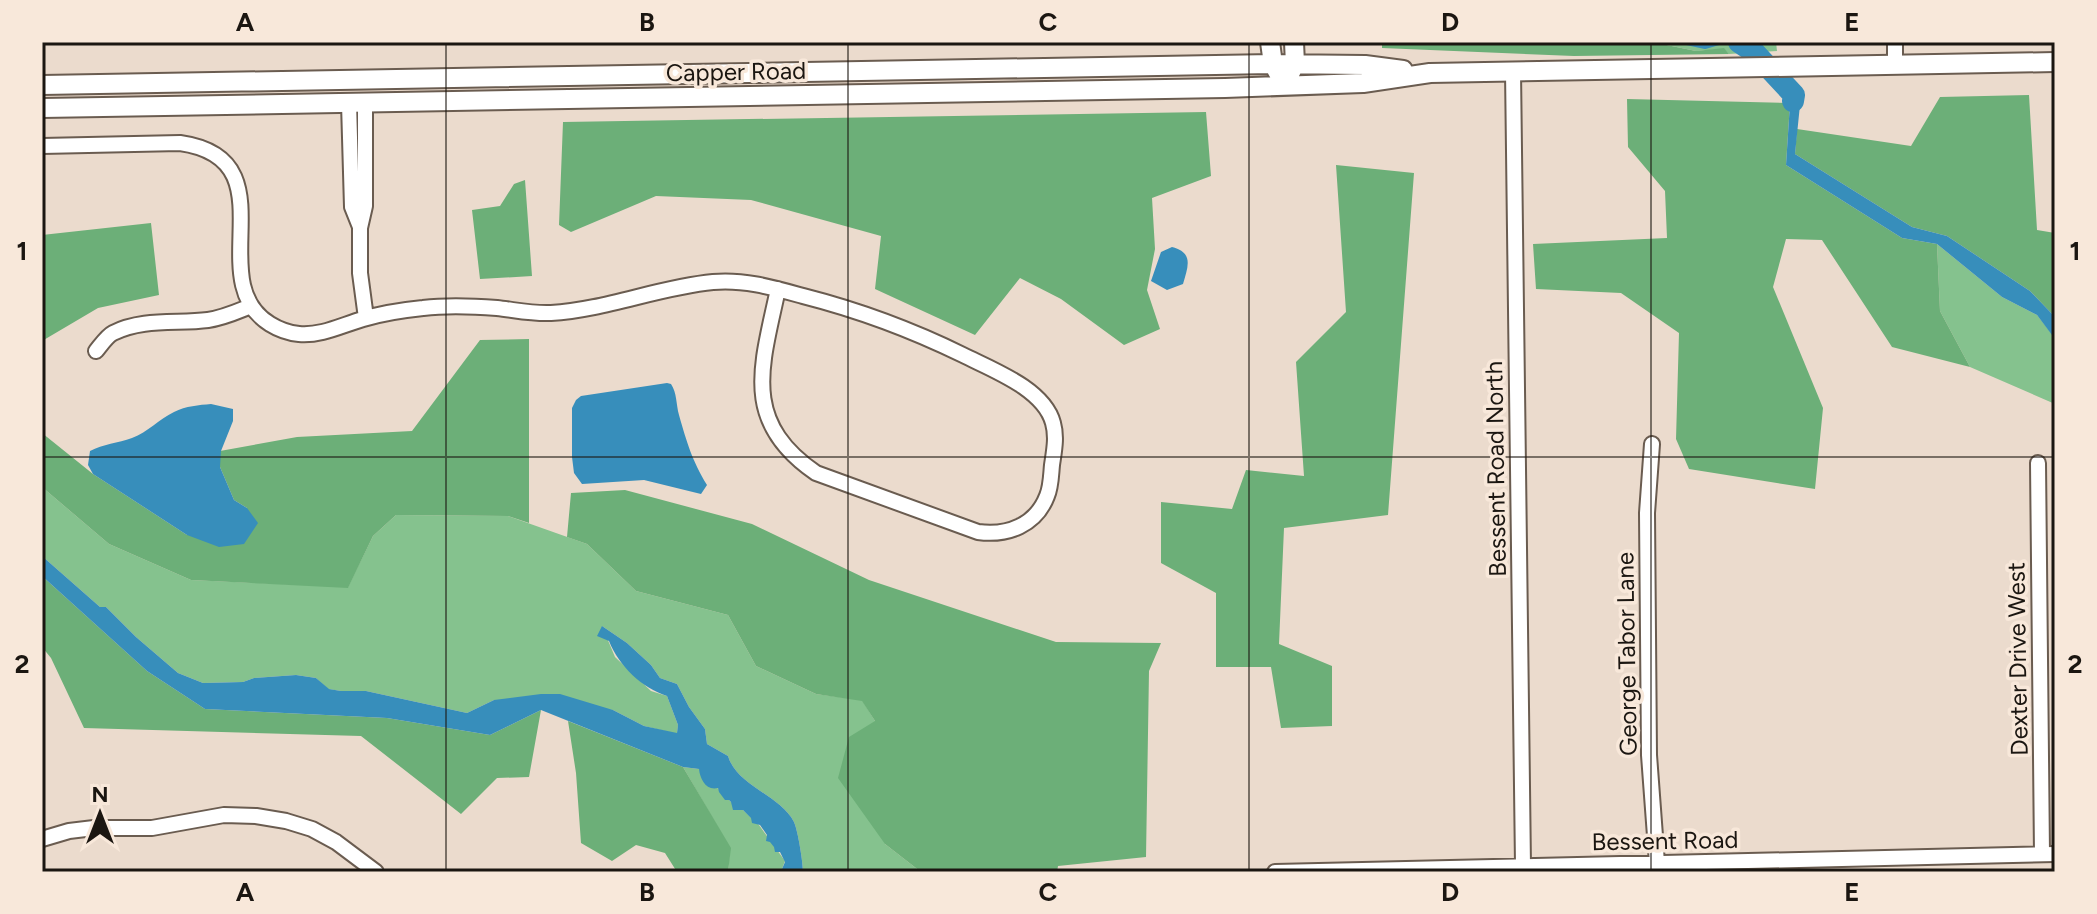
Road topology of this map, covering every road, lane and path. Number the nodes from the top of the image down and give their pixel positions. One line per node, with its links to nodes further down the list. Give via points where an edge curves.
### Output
1 (1270, 42): 5 (street)
2 (1294, 42): 6 (street)
3 (1895, 42): 7 (street)
4 (2055, 62): 7 (street, Capper Road)
5 (1273, 64): 6 (street, Capper Road); 10 (street, Capper Road); 11 (street)
6 (1295, 64): 9 (street, Capper Road); 11 (street)
7 (1895, 64): 8 (street, Capper Road)
8 (1513, 71): 9 (street, Capper Road); 29 (street, Bessent Road North)
9 (1430, 73): 11 (street, Capper Road)
10 (42, 85)
11 (1286, 86): 12 (street, Capper Road)
12 (357, 102): 13 (street, Capper Road); 15 (street); 16 (street)
13 (42, 108)
14 (42, 146): 19 (street, via 180,143 215,153 236,177 241,272)
15 (350, 156): 16 (street); 17 (street, via 352,207)
16 (367, 156): 17 (street)
17 (360, 228): 20 (street)
18 (778, 289): 18 (street, via 944,346 1039,398 1056,438 1049,493 1040,510 1010,532 978,532 816,473 800,462 778,437 762,390); 20 (street, via 715,282 552,313 461,306)
19 (251, 306): 20 (street, via 262,319 295,334 314,334); 21 (street, via 213,319 137,325 111,333)
20 (366, 318)
21 (96, 351)
22 (1652, 444): 28 (street, George Tabor Lane, via 1647,513 1649,729)
23 (2038, 463): 24 (street, Dexter Drive West)
24 (2039, 587): 25 (street); 27 (street, Dexter Drive West)
25 (2055, 587)
26 (42, 839): 30 (street, via 94,828 152,828 224,815 256,816 312,829)
27 (2049, 854): 28 (street, Bessent Road)
28 (1657, 863): 29 (street, Bessent Road)
29 (1523, 866): 31 (street, Bessent Road)
30 (376, 872)
31 (1275, 872)

